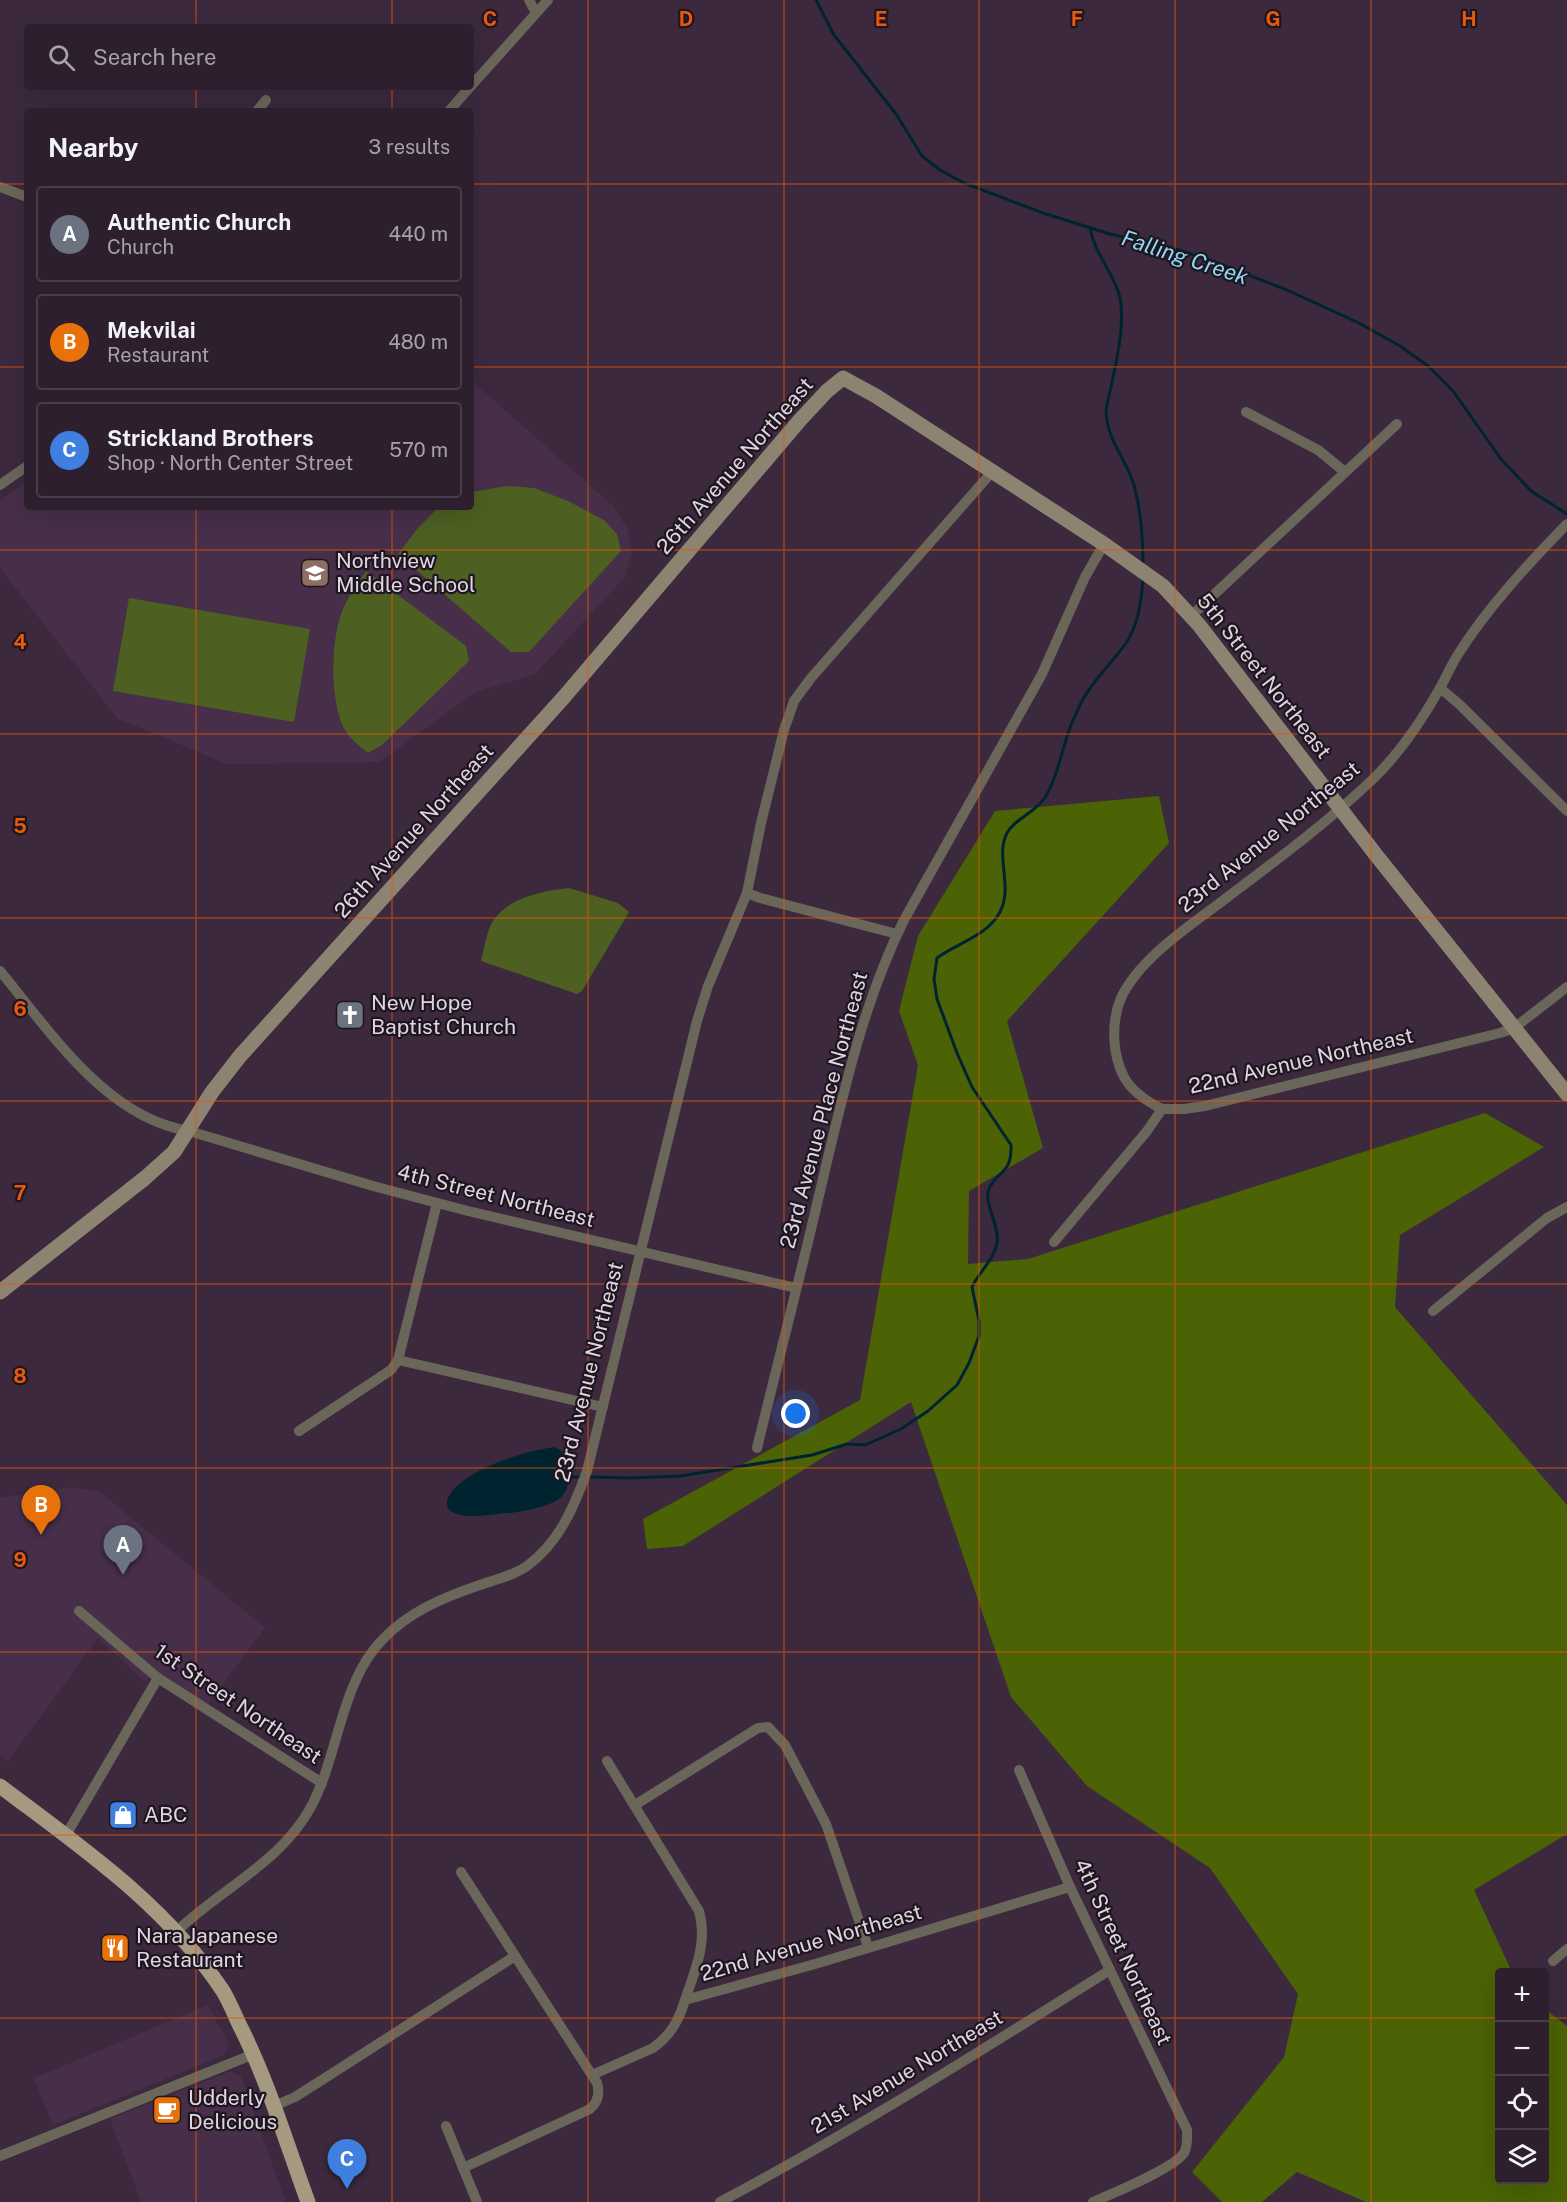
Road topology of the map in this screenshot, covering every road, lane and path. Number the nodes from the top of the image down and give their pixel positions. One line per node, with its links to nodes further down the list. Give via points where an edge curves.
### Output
1 (529, 0): 3 (street)
2 (548, 0): 3 (street)
3 (536, 13): 4 (street)
4 (474, 84)
5 (468, 90): 8 (street)
6 (266, 100): 7 (street)
7 (259, 108)
8 (452, 108)
9 (0, 187): 10 (street)
10 (24, 196)
11 (843, 378): 15 (street, 5th Street Northeast); 31 (street, 26th Avenue Northeast, via 800,420 564,697 240,1056)
12 (1246, 412): 16 (street, via 1318,450)
13 (1397, 424): 16 (street)
14 (24, 468): 17 (street)
15 (992, 472): 19 (street, 5th Street Northeast); 24 (street, 23rd Avenue Northeast, via 794,701 778,751)
16 (1345, 472): 20 (street)
17 (0, 484)
18 (1567, 524): 21 (street, 23rd Avenue Northeast, via 1473,633)
19 (1104, 544): 20 (street, 5th Street Northeast, via 1163,586); 25 (street, 23rd Avenue Place Northeast, via 1042,674)
20 (1191, 616): 22 (street, 5th Street Northeast)
21 (1440, 688): 22 (street, 23rd Avenue Northeast, via 1392,758); 23 (street)
22 (1340, 807): 28 (street, 5th Street Northeast); 30 (street, 23rd Avenue Northeast, via 1296,846 1161,949 1133,980 1119,1003 1113,1030 1124,1077 1137,1092)
23 (1567, 811)
24 (747, 893): 25 (street); 35 (street, 23rd Avenue Northeast, via 697,1021)
25 (897, 934): 36 (street, 23rd Avenue Place Northeast, via 860,1036)
26 (0, 971): 31 (street, 4th Street Northeast, via 78,1066 104,1089 170,1128)
27 (1567, 987): 28 (street, 22nd Avenue Northeast)
28 (1514, 1028): 29 (street, 5th Street Northeast); 30 (street, 22nd Avenue Northeast, via 1205,1106)
29 (1567, 1094)
30 (1162, 1109): 34 (street)
31 (189, 1131): 32 (street, 4th Street Northeast); 37 (street, 26th Avenue Northeast, via 174,1152 145,1178)
32 (438, 1203): 35 (street, 4th Street Northeast); 39 (street)
33 (1567, 1207): 38 (street, via 1547,1218)
34 (1054, 1242)
35 (640, 1251): 36 (street, 4th Street Northeast); 40 (street, 23rd Avenue Northeast)
36 (796, 1288): 42 (street, 23rd Avenue Place Northeast)
37 (0, 1292)
38 (1433, 1311)
39 (398, 1360): 40 (street); 41 (street, via 391,1370)
40 (603, 1407): 47 (street, 23rd Avenue Northeast, via 587,1471 566,1521 550,1545 526,1567 429,1604 383,1638 352,1690)
41 (299, 1431)
42 (758, 1448)
43 (79, 1611): 44 (street, 1st Street Northeast)
44 (158, 1678): 47 (street, 1st Street Northeast); 50 (street)
45 (607, 1761): 49 (street)
46 (1019, 1770): 52 (street, 4th Street Northeast)
47 (322, 1783): 53 (street, 23rd Avenue Northeast, via 298,1827 275,1853)
48 (0, 1786): 50 (main road)
49 (635, 1805): 54 (street, via 758,1728 768,1727 785,1745 826,1824); 59 (street, via 701,1920 703,1945)
50 (66, 1835): 53 (main road, via 140,1895)
51 (461, 1872): 56 (street)
52 (1070, 1887): 54 (street, 22nd Avenue Northeast); 58 (street, 4th Street Northeast)
53 (177, 1931): 60 (main road, via 224,1992)
54 (868, 1947): 59 (street, 22nd Avenue Northeast)
55 (1567, 1949): 57 (street)
56 (515, 1956): 61 (street); 62 (street, via 325,2079)
57 (1553, 1961)
58 (1110, 1970): 66 (street, 4th Street Northeast, via 1187,2130 1188,2142 1173,2163); 69 (street, 21st Avenue Northeast, via 904,2099)
59 (685, 2000): 61 (street, 22nd Avenue Northeast, via 676,2025 661,2043)
60 (254, 2054): 62 (main road); 64 (street)
61 (592, 2075): 65 (street, via 599,2089 590,2109)
62 (274, 2106): 67 (main road)
63 (446, 2126): 65 (street)
64 (0, 2156)
65 (463, 2168): 68 (street)
66 (1112, 2198): 70 (street)
67 (308, 2202)
68 (477, 2202)
69 (720, 2202)
70 (1094, 2202)

